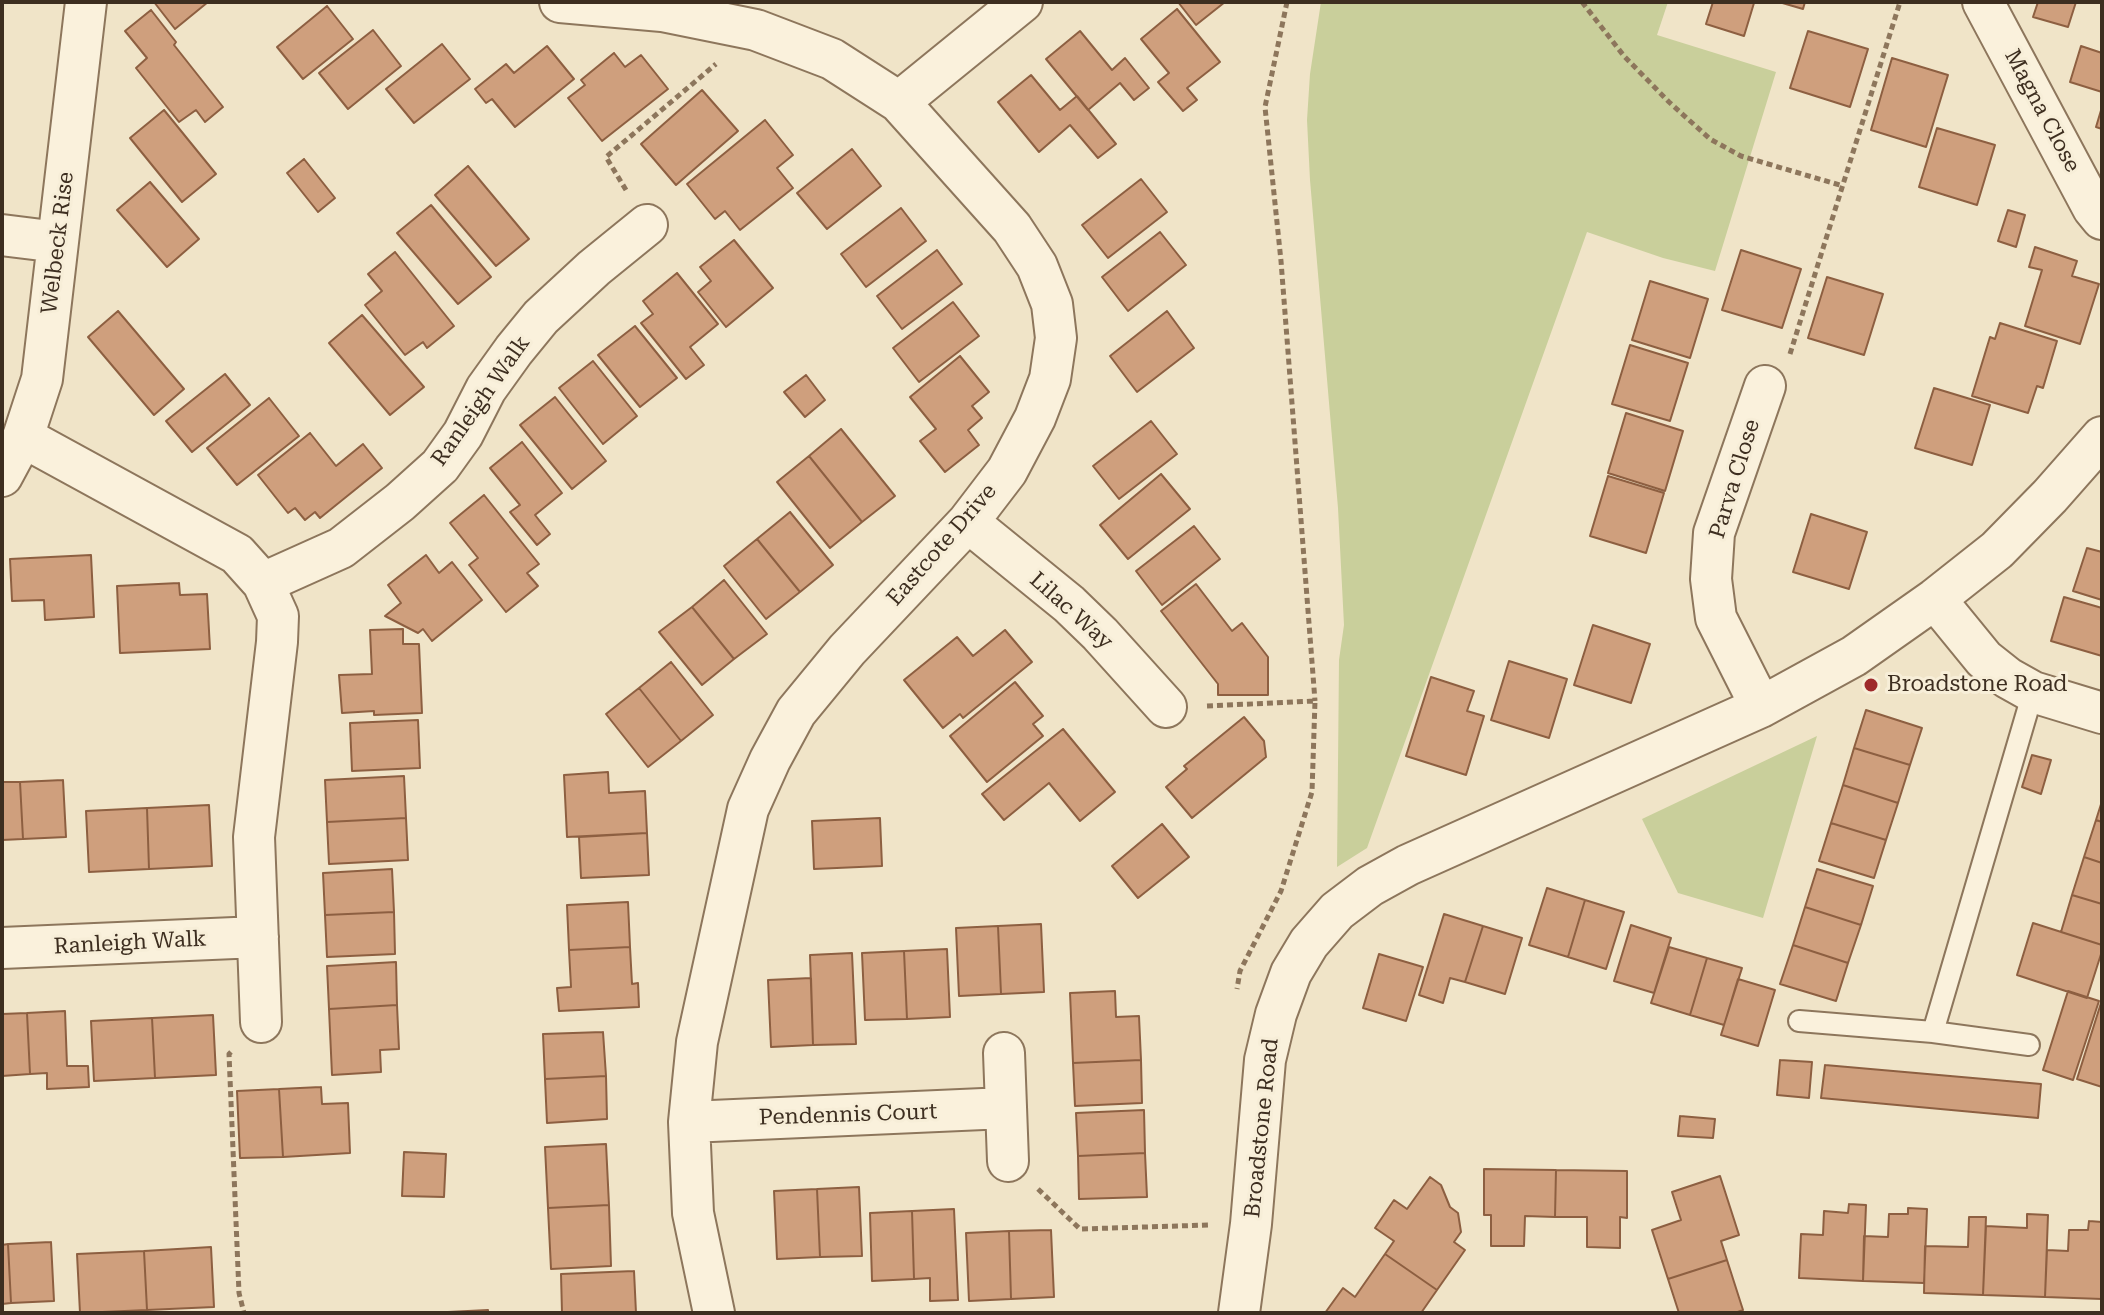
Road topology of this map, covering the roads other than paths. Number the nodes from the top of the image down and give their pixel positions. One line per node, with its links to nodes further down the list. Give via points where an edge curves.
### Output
1 (86, 2): 10 (street, Welbeck Rise)
2 (560, 2): 5 (street, Eastcote Drive)
3 (1022, 2): 6 (street)
4 (1983, 2): 7 (street, Magna Close)
5 (662, 6): 6 (street, Eastcote Drive, via 756,30 832,59)
6 (899, 102): 15 (street, Eastcote Drive, via 1012,228 1037,266 1052,304 1056,338 1050,379 1035,418 1007,471)
7 (2102, 219)
8 (647, 225): 16 (street, Ranleigh Walk, via 541,317 486,389 440,466 341,548)
9 (2, 235): 10 (street)
10 (58, 242): 12 (street, Welbeck Rise, via 42,379)
11 (1765, 386): 20 (street, Parva Close, via 1714,533 1711,579 1716,618)
12 (23, 437): 14 (street, Welbeck Rise); 16 (street, via 237,554)
13 (2102, 437): 17 (street, Broadstone Road, via 1997,550)
14 (2, 476)
15 (968, 522): 19 (street, Lilac Way, via 1069,604); 30 (street, Eastcote Drive, via 847,650 796,712 770,760 748,809 697,1042)
16 (263, 583): 22 (street, via 278,616 254,837)
17 (1935, 599): 18 (street, via 1984,659); 20 (street, Broadstone Road, via 1854,656)
18 (2033, 692): 21 (street); 26 (lane)
19 (1166, 707)
20 (1761, 707): 33 (street, Broadstone Road, via 1408,865 1337,911 1309,943 1291,973 1265,1060)
21 (2102, 713)
22 (258, 937): 23 (street, Ranleigh Walk); 25 (street)
23 (2, 948)
24 (1799, 1021): 26 (lane)
25 (261, 1022)
26 (1933, 1032): 27 (lane)
27 (2029, 1045)
28 (1004, 1053): 29 (street)
29 (1006, 1108): 30 (street, Pendennis Court); 31 (street)
30 (689, 1122): 32 (street, Eastcote Drive, via 693,1213)
31 (1008, 1161)
32 (714, 1313)
33 (1239, 1313)

